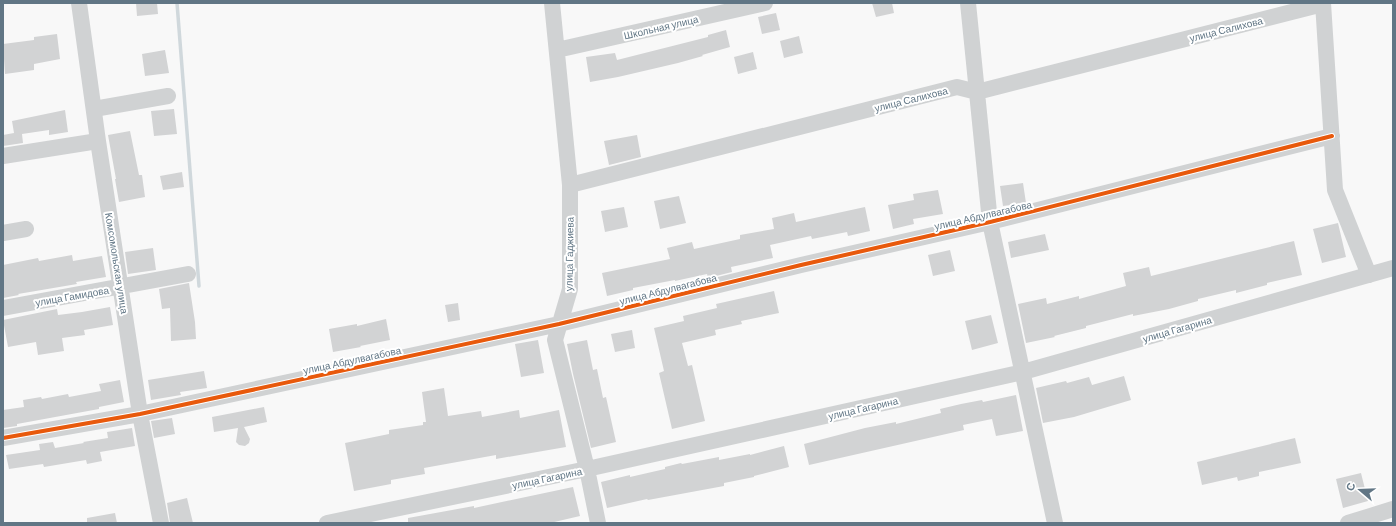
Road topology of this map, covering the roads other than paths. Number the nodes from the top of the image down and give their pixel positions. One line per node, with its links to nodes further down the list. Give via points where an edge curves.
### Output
1 (78, 3): 9 (street, Комсомольская улица)
2 (552, 3): 6 (street, улица Гаджиева)
3 (765, 3): 6 (street, Школьная улица)
4 (968, 3): 7 (street)
5 (1323, 4): 7 (street, улица Салихова); 10 (street)
6 (558, 50): 13 (street, улица Гаджиева)
7 (977, 92): 13 (street, улица Салихова, via 956,88); 14 (street)
8 (168, 96): 9 (street)
9 (94, 109): 11 (street, Комсомольская улица)
10 (1332, 136): 14 (street, улица Абдулвагабова); 19 (street, via 1336,190)
11 (98, 141): 12 (street); 20 (street, Комсомольская улица)
12 (3, 156)
13 (570, 185): 22 (street, улица Гаджиева, via 570,289)
14 (990, 222): 22 (street, улица Абдулвагабова); 23 (street)
15 (26, 229): 16 (street)
16 (3, 232)
17 (1393, 268): 19 (street, улица Гагарина)
18 (188, 274): 20 (street, улица Гамидова)
19 (1369, 274): 23 (street, улица Гагарина)
20 (121, 287): 21 (street, улица Гамидова); 24 (street, Комсомольская улица)
21 (3, 308)
22 (560, 324): 24 (street, улица Абдулвагабова); 26 (street, улица Гаджиева, via 555,340)
23 (1023, 372): 26 (street, улица Гагарина); 31 (street)
24 (140, 414): 25 (street, улица Абдулвагабова); 28 (street, Комсомольская улица)
25 (3, 438)
26 (587, 470): 29 (street, улица Гагарина); 30 (street, улица Гаджиева)
27 (1393, 509): 32 (street)
28 (161, 523)
29 (327, 523)
30 (598, 523)
31 (1055, 523)
32 (1348, 523)

